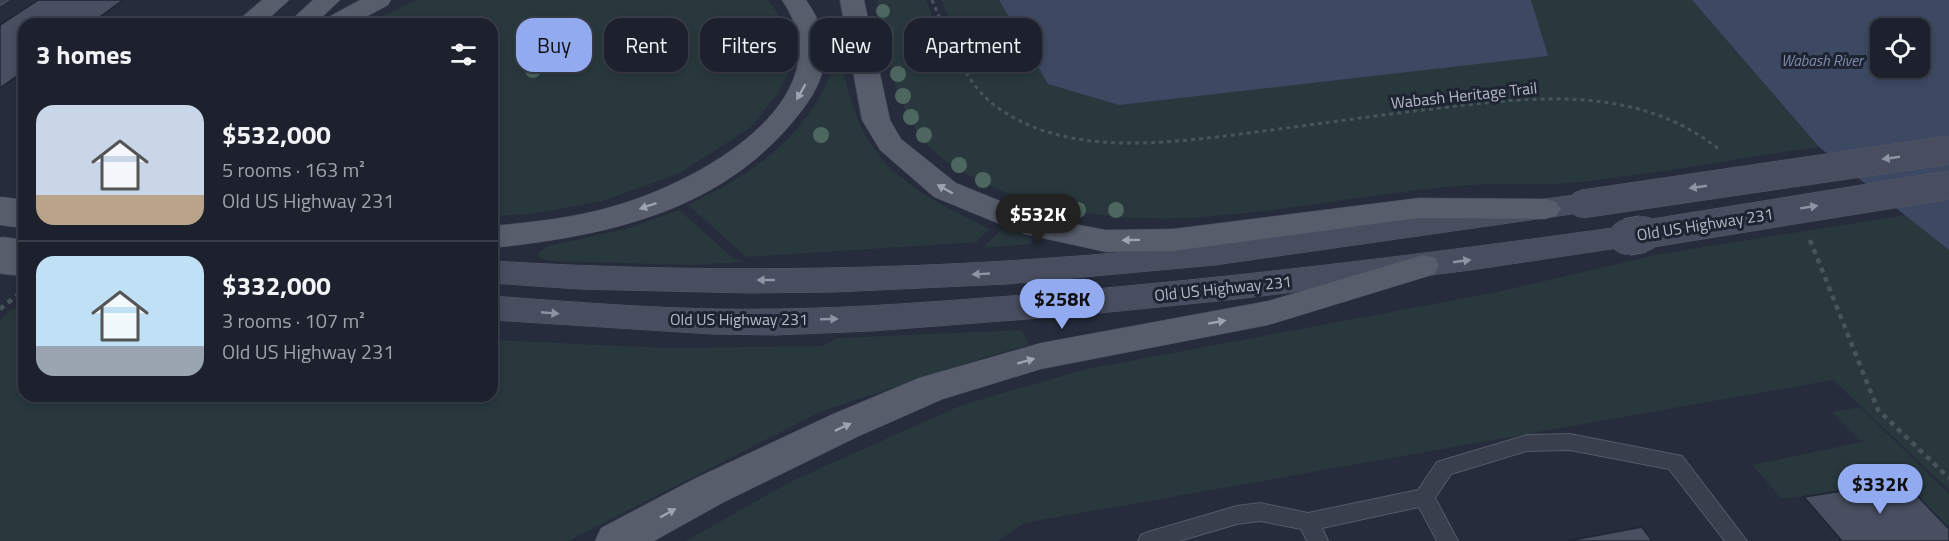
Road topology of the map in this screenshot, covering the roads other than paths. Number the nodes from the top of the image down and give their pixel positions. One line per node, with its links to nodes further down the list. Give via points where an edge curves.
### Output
1 (277, 0): 6 (main road)
2 (328, 0): 7 (main road)
3 (379, 0): 8 (main road)
4 (794, 0): 16 (main road, one-way to 16, via 804,12 813,38 814,59 805,86 784,120 760,144 724,170 672,198 615,217 553,231)
5 (852, 0): 11 (main road, one-way to 5, via 1419,208 1173,240 1106,241 1035,227 945,190 890,144 876,120)
6 (254, 18)
7 (307, 18)
8 (345, 18)
9 (1949, 150): 11 (main road, one-way to 11, bridge)
10 (1949, 184): 19 (main road, Old US Highway 231, one-way to 10, bridge)
11 (1545, 209): 21 (main road, one-way to 21, via 1180,258 1034,271 835,280 567,278)
12 (18, 210): 15 (main road)
13 (0, 212): 14 (main road, bridge)
14 (18, 214)
15 (0, 225)
16 (498, 236)
17 (0, 255): 18 (main road, bridge)
18 (18, 256)
19 (1423, 266): 23 (main road, Old US Highway 231, one-way to 19, via 746,322 892,317 1091,302); 26 (main road, one-way to 19, via 846,424 932,388 1041,356 1268,313)
20 (18, 269): 22 (main road)
21 (498, 272)
22 (10, 284)
23 (498, 308)
24 (1424, 497): 25 (lane); 29 (lane); 30 (lane, via 1444,468 1527,443 1570,442 1675,462)
25 (1308, 522): 27 (lane, via 1260,513 1237,514); 28 (lane)
26 (616, 541)
27 (1148, 541)
28 (1318, 541)
29 (1448, 541)
30 (1737, 541)

